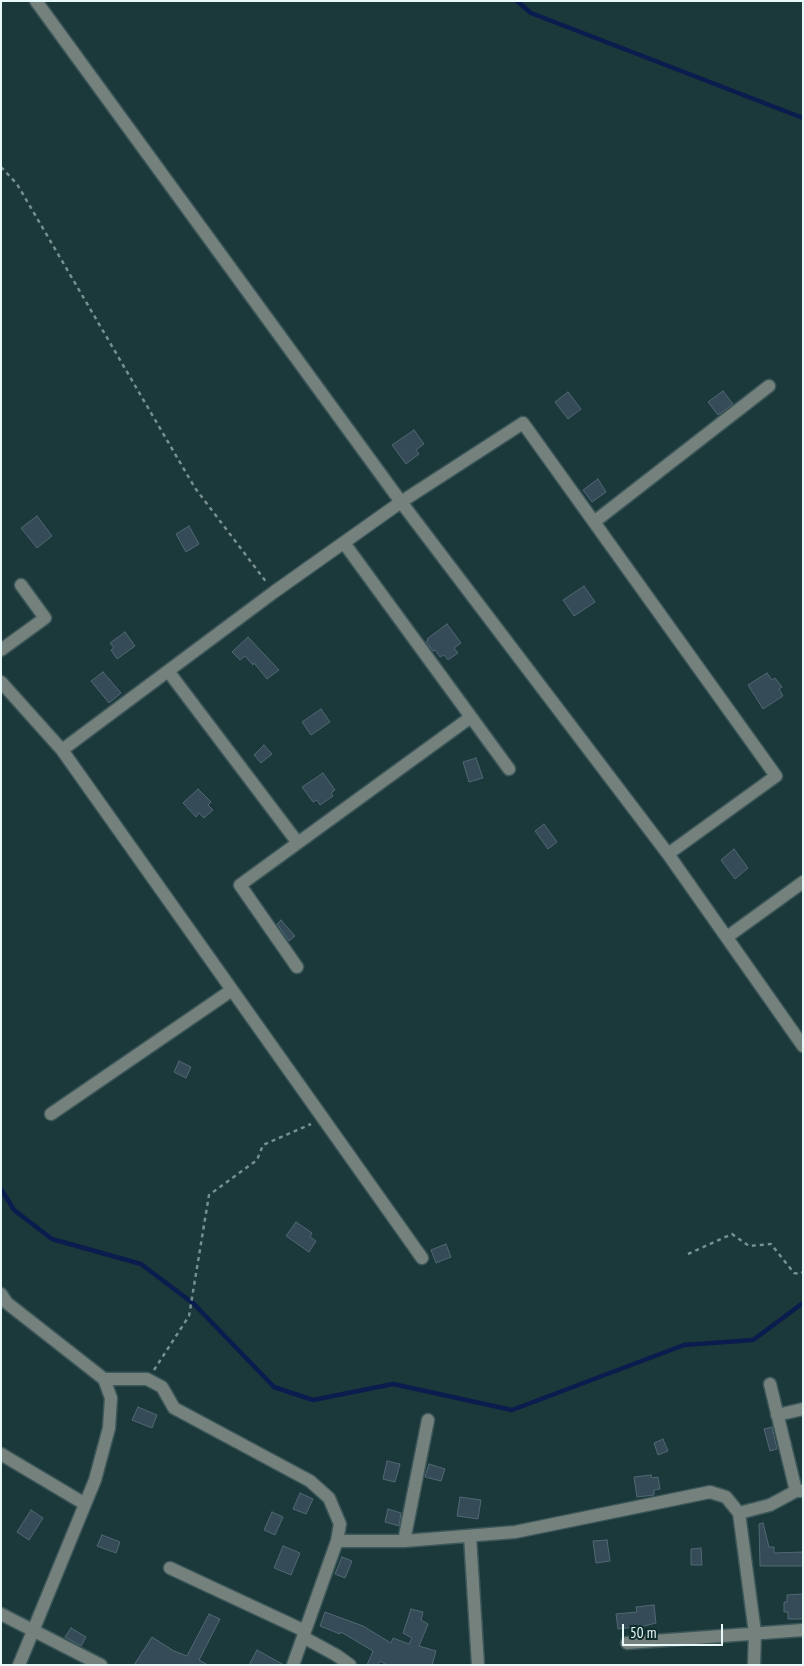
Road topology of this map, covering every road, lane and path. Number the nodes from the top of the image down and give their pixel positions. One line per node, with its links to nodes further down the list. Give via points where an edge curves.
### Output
1 (36, 1): 4 (street)
2 (1, 167): 8 (path, via 17,184 195,488)
3 (769, 386): 5 (street)
4 (401, 502): 5 (street, via 523,423); 6 (street); 16 (street)
5 (594, 522): 16 (street, via 776,776)
6 (344, 543): 8 (street); 12 (street)
7 (21, 585): 9 (street, via 45,618)
8 (274, 592): 10 (street)
9 (1, 650)
10 (168, 671): 13 (street); 15 (street)
11 (1, 682): 13 (street)
12 (472, 718): 14 (street); 15 (street)
13 (62, 750): 20 (street)
14 (509, 769)
15 (298, 843): 19 (street, via 240,885)
16 (668, 854): 18 (street)
17 (803, 882): 18 (street)
18 (727, 937): 21 (street)
19 (297, 967)
20 (232, 990): 22 (street); 23 (street)
21 (803, 1046)
22 (51, 1114)
23 (323, 1119): 25 (street); 29 (path, via 263,1146 257,1160 210,1195 189,1316)
24 (688, 1254): 26 (path, via 732,1234 749,1246 771,1244 794,1273)
25 (422, 1258)
26 (803, 1272)
27 (4, 1299): 28 (street)
28 (104, 1379): 29 (street); 36 (street, via 111,1398 109,1428)
29 (147, 1379): 39 (street, via 162,1387 174,1408 310,1481 328,1498 340,1524)
30 (770, 1384): 32 (street)
31 (803, 1409): 32 (street)
32 (778, 1415): 35 (street)
33 (428, 1420): 40 (street)
34 (1, 1454): 36 (street)
35 (800, 1491): 37 (street, via 770,1505)
36 (85, 1504): 44 (street)
37 (739, 1513): 38 (street, via 726,1497 710,1492 515,1532); 45 (street)
38 (470, 1536): 40 (street); 52 (street)
39 (336, 1541): 40 (street); 46 (street)
40 (404, 1541)
41 (170, 1568): 46 (street)
42 (1, 1614): 44 (street)
43 (803, 1630): 45 (street)
44 (33, 1631): 48 (street); 49 (street)
45 (755, 1633): 47 (street); 53 (street)
46 (304, 1634): 50 (street); 51 (street)
47 (627, 1643)
48 (19, 1665)
49 (101, 1665)
50 (293, 1665)
51 (350, 1665)
52 (478, 1665)
53 (754, 1665)

